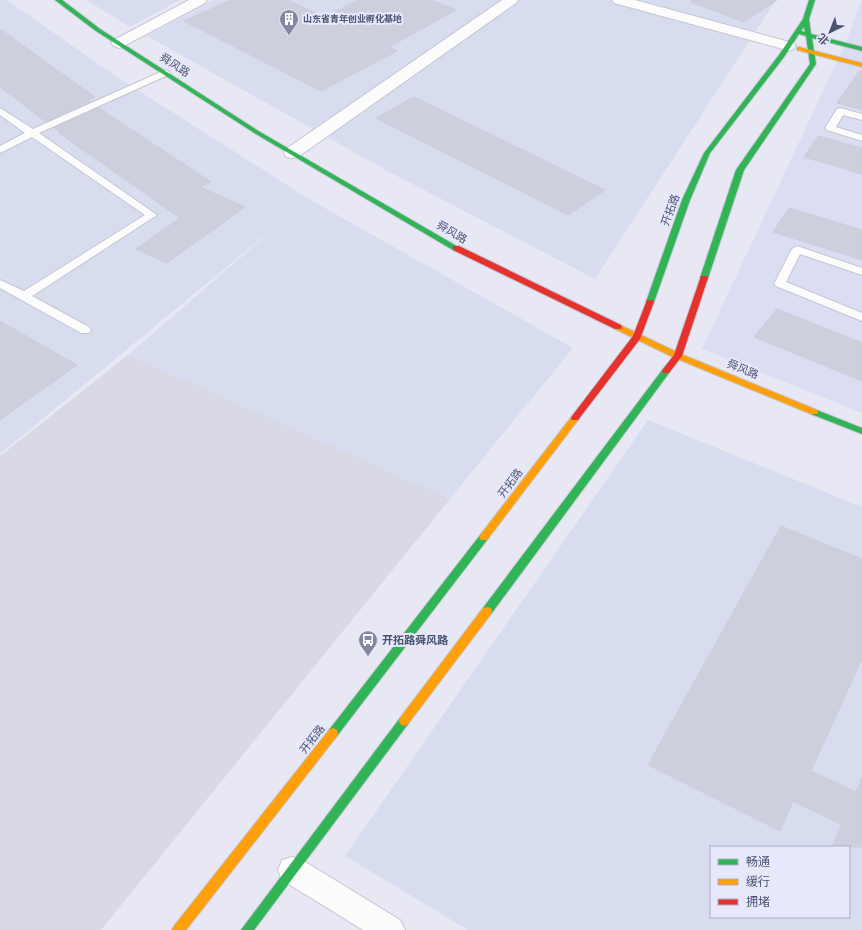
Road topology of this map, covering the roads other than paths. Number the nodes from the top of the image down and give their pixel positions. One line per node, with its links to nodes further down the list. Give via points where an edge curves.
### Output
1 (58, 0): 9 (main road, 舜风路)
2 (200, 0): 9 (street)
3 (511, 0): 20 (street)
4 (619, 0): 10 (street)
5 (812, 0): 6 (main road, 开拓路)
6 (806, 19): 7 (main road, 开拓路); 8 (main road, 开拓路)
7 (797, 32): 8 (main road); 10 (main road, 开拓路)
8 (808, 35): 11 (main road); 12 (main road, 开拓路)
9 (119, 44): 14 (main road, 舜风路)
10 (788, 46): 12 (main road); 26 (main road, 开拓路, via 707,153 686,200)
11 (862, 49)
12 (811, 52): 13 (main road); 27 (main road, 开拓路, via 813,64 740,170)
13 (862, 65)
14 (165, 73): 17 (lane); 20 (main road, 舜风路)
15 (0, 111): 17 (lane)
16 (862, 118): 18 (lane, via 840,112 830,128)
17 (32, 133): 19 (lane); 23 (lane, via 152,215)
18 (862, 138)
19 (0, 150)
20 (292, 153): 26 (main road, 舜风路, via 469,256)
21 (862, 272): 24 (lane, via 798,249 780,284)
22 (0, 283): 23 (lane)
23 (24, 296): 25 (lane)
24 (862, 316)
25 (85, 330)
26 (637, 337): 27 (main road, 舜风路); 30 (main road, 开拓路, via 384,668)
27 (678, 356): 28 (main road, 舜风路); 29 (main road, 开拓路)
28 (862, 430)
29 (292, 870): 31 (main road, 开拓路); 32 (street)
30 (178, 930)
31 (248, 930)
32 (390, 930)

